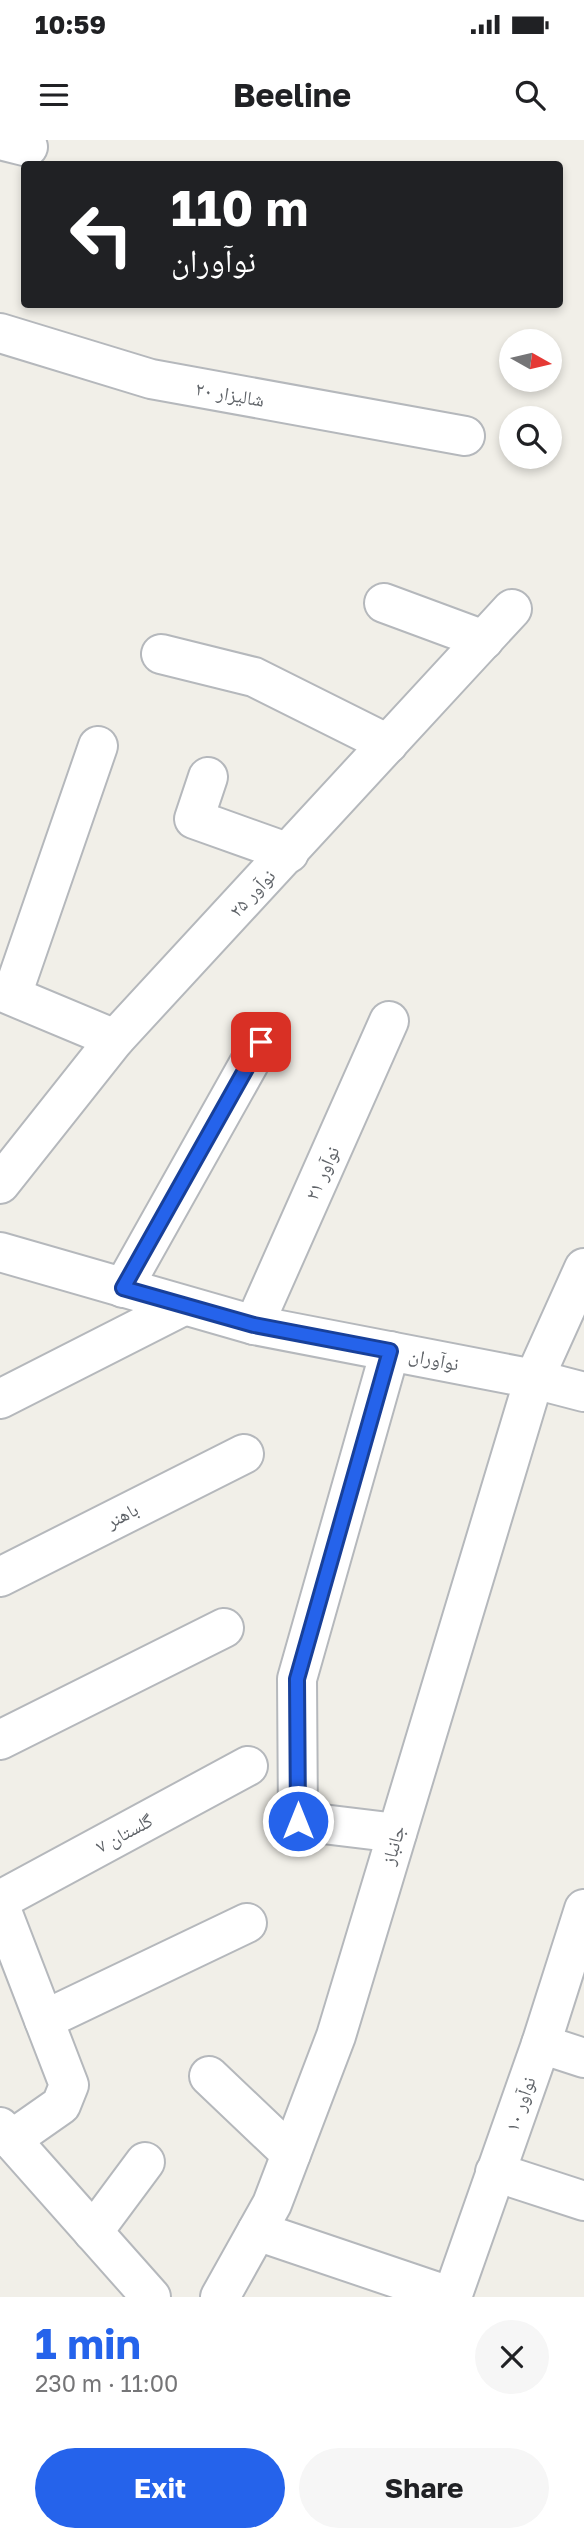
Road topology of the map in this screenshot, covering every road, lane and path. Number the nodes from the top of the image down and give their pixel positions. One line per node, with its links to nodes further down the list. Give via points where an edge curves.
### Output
1 (0, 333): 2 (street, شالیزار ۲۰, via 151,379)
2 (465, 436)
3 (384, 603): 5 (street)
4 (512, 609): 5 (street, نوآور ۲۵)
5 (484, 640): 7 (street, نوآور ۲۵)
6 (161, 654): 7 (street, via 254,677)
7 (388, 744): 10 (street, نوآور ۲۵)
8 (98, 746): 11 (street)
9 (208, 777): 10 (street, via 194,819)
10 (289, 853): 13 (street, نوآور ۲۵)
11 (6, 993): 13 (street)
12 (389, 1021): 20 (street, نوآور ۲۱)
13 (116, 1039): 15 (street, نوآور ۲۵)
14 (261, 1042): 18 (street)
15 (0, 1184)
16 (0, 1252): 18 (street, نوآوران)
17 (584, 1268): 22 (street, جانباز)
18 (123, 1288): 19 (street, نوآوران)
19 (183, 1306): 20 (street, نوآوران); 24 (street)
20 (254, 1325): 21 (street, نوآوران)
21 (390, 1351): 22 (street, نوآوران); 30 (street, via 297,1679 298,1821)
22 (534, 1379): 23 (street, نوآوران); 30 (street, جانباز)
23 (584, 1392)
24 (0, 1399)
25 (244, 1454): 26 (street, باهنر)
26 (0, 1577)
27 (224, 1628): 28 (street)
28 (0, 1740)
29 (248, 1766): 31 (street, گلستان ۷)
30 (397, 1833): 40 (street, جانباز, via 336,2036)
31 (0, 1900)
32 (0, 1906): 35 (street)
33 (584, 1909): 36 (street, نوآور ۱۰)
34 (247, 1923): 35 (street)
35 (44, 2020): 39 (street, via 69,2085 61,2105)
36 (541, 2044): 37 (street); 42 (street, نوآور ۱۰)
37 (584, 2058)
38 (209, 2076): 40 (street)
39 (6, 2134): 45 (street)
40 (291, 2154): 44 (street, جانباز)
41 (145, 2162): 45 (street)
42 (495, 2172): 43 (street); 48 (street, نوآور ۱۰)
43 (584, 2201)
44 (257, 2231): 47 (street, جانباز); 48 (street)
45 (93, 2232): 46 (street)
46 (151, 2297)
47 (220, 2297)
48 (452, 2297)

